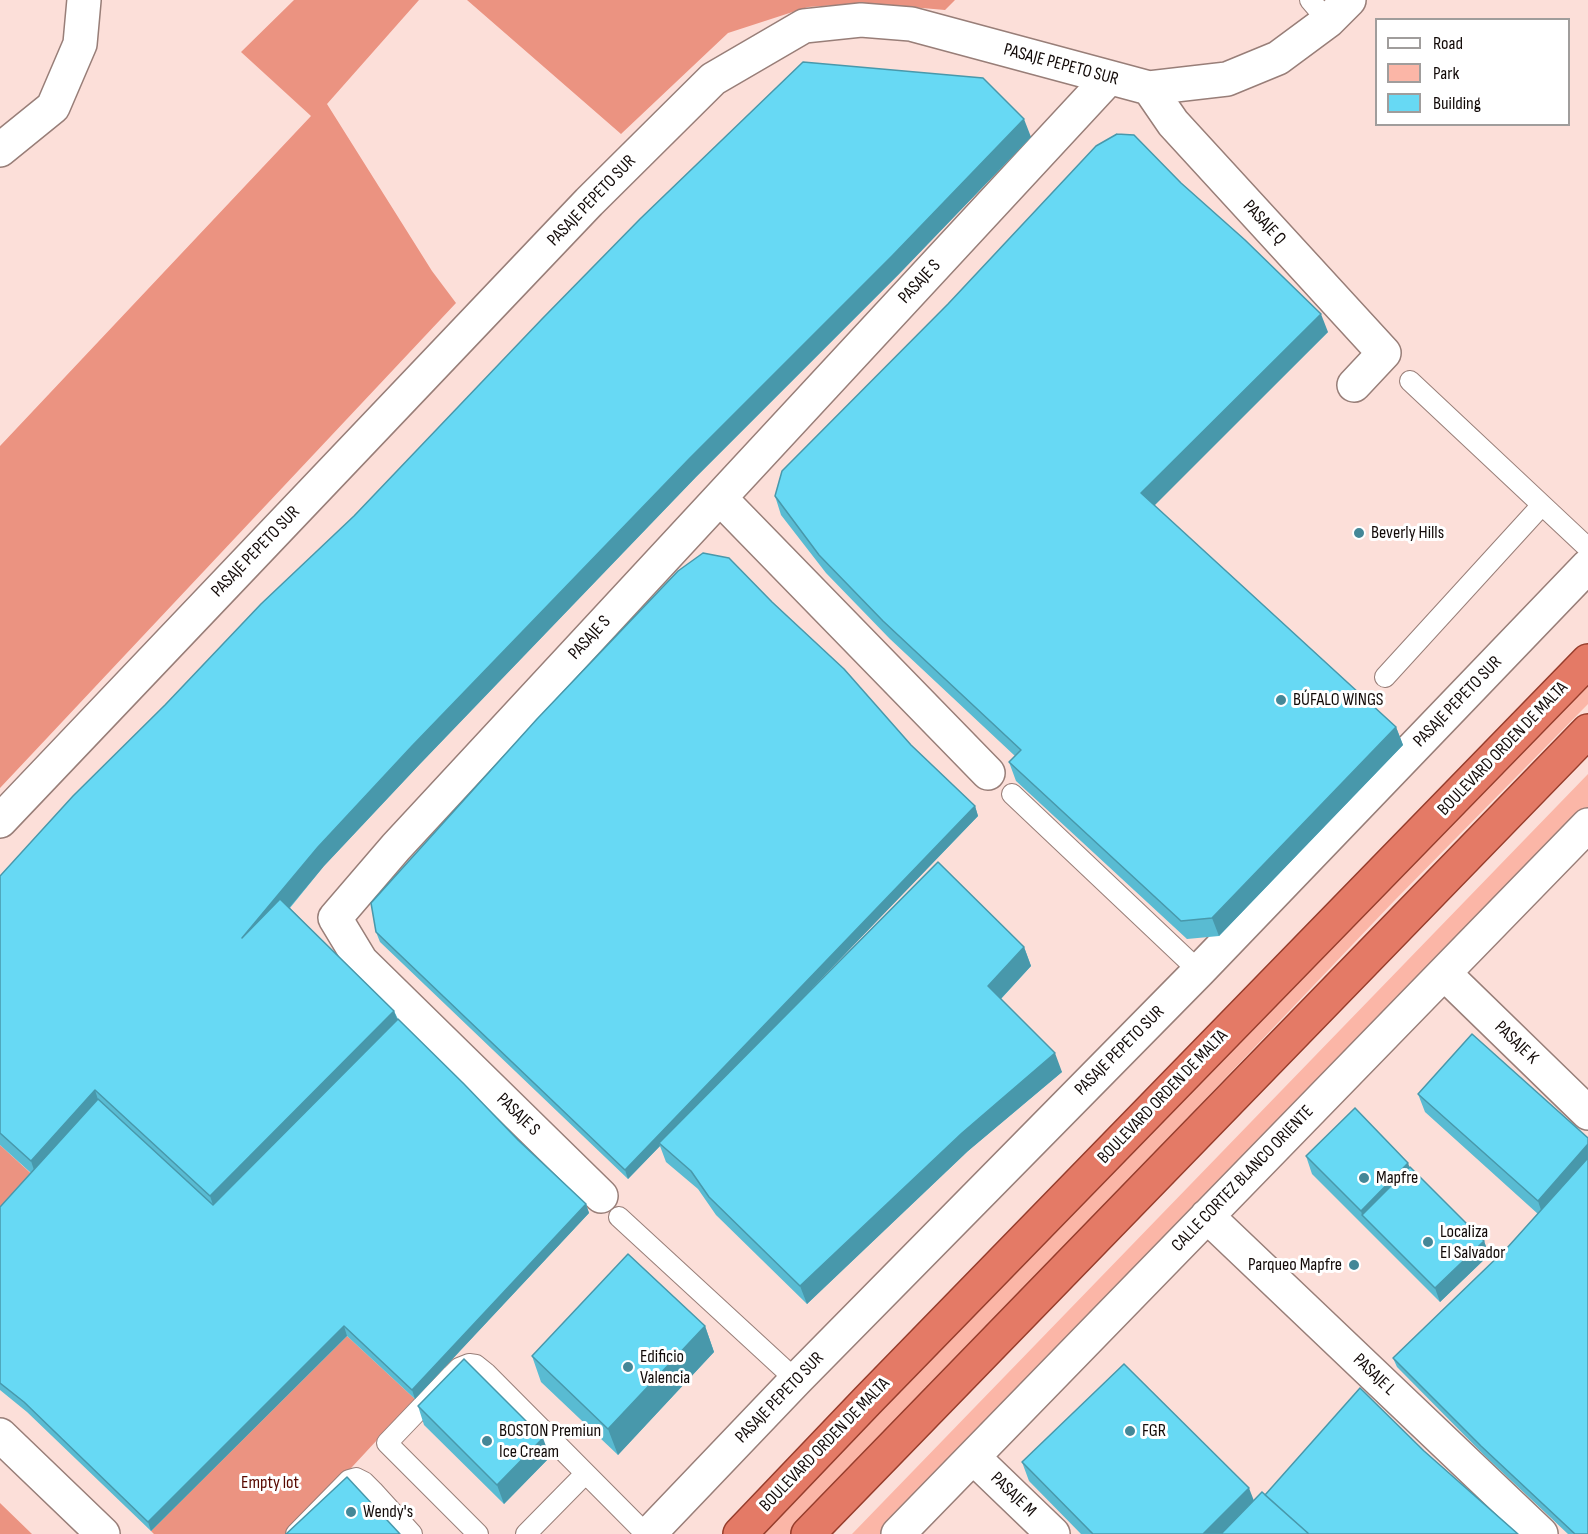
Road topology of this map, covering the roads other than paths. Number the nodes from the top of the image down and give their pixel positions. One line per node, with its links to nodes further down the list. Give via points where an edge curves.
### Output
1 (84, 0): 5 (street, via 80,44 53,107)
2 (1329, 7): 4 (street, PASAJE PEPETO SUR, via 1278,58 1227,79)
3 (1109, 78): 4 (street, PASAJE PEPETO SUR); 8 (street, PASAJE S); 17 (street, PASAJE PEPETO SUR, via 911,24 861,20 804,26 713,79 589,202)
4 (1149, 88): 7 (street, PASAJE Q, via 1173,123 1392,344)
5 (0, 150)
6 (1410, 381): 9 (lane)
7 (1354, 386)
8 (720, 498): 15 (street); 22 (street, PASAJE S, via 396,847 335,918 361,961)
9 (1542, 505): 10 (lane); 13 (lane)
10 (1588, 548)
11 (1588, 566): 19 (street, PASAJE PEPETO SUR)
12 (1588, 661): 34 (highway, BOULEVARD ORDEN DE MALTA)
13 (1384, 676)
14 (1588, 731): 35 (highway)
15 (988, 772)
16 (1012, 794): 19 (lane)
17 (0, 820)
18 (1588, 825): 20 (street, CALLE CORTEZ BLANCO ORIENTE)
19 (1199, 971): 24 (street, PASAJE PEPETO SUR)
20 (1444, 974): 21 (street, PASAJE K); 23 (street, CALLE CORTEZ BLANCO ORIENTE)
21 (1588, 1113)
22 (610, 1207): 24 (lane)
23 (1207, 1216): 26 (street, CALLE CORTEZ BLANCO ORIENTE); 38 (street, PASAJE L)
24 (796, 1380): 33 (street, PASAJE PEPETO SUR)
25 (0, 1436): 28 (street)
26 (973, 1457): 36 (street, CALLE CORTEZ BLANCO ORIENTE); 37 (street, PASAJE M)
27 (585, 1474): 31 (lane, via 476,1365 459,1368 387,1443); 32 (lane); 33 (lane)
28 (103, 1534)
29 (296, 1534): 30 (lane, via 349,1480 356,1478)
30 (412, 1534)
31 (478, 1534)
32 (526, 1534)
33 (648, 1534)
34 (740, 1534)
35 (808, 1534)
36 (898, 1534)
37 (1053, 1534)
38 (1541, 1534)

